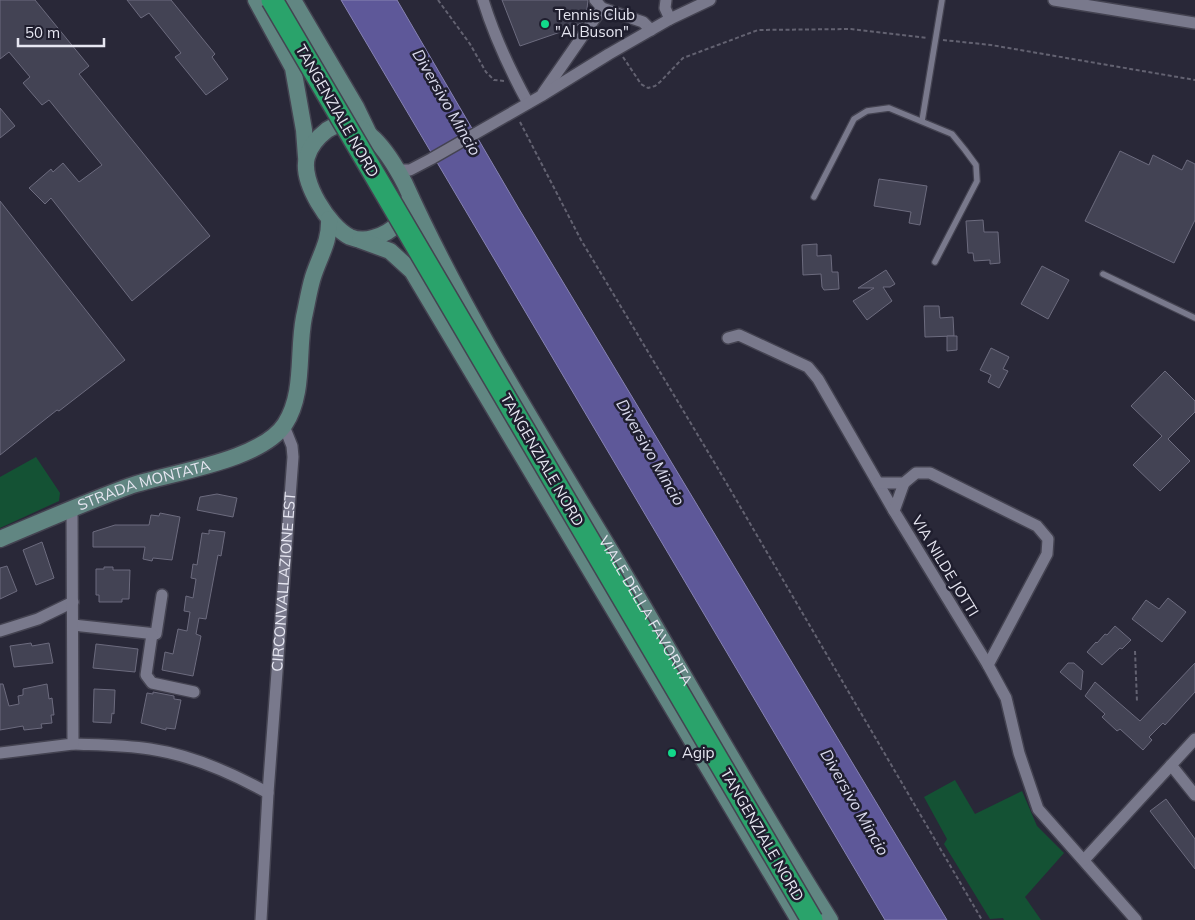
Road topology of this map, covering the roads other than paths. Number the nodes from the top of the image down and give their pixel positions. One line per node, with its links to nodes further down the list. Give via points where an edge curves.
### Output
1 (256, 0): 17 (main road, via 293,68)
2 (272, 0): 49 (highway, TANGENZIALE NORD, bridge)
3 (293, 0): 16 (main road)
4 (483, 0): 14 (street, via 514,78)
5 (666, 0): 10 (street, via 665,8)
6 (710, 0): 10 (street)
7 (942, 0): 15 (lane)
8 (1054, 0): 11 (street)
9 (599, 4): 12 (street, via 643,22); 13 (street)
10 (670, 19): 12 (street)
11 (1195, 23)
12 (651, 30): 13 (street)
13 (541, 96): 14 (street)
14 (528, 103): 18 (street, via 431,159)
15 (922, 121): 19 (lane, via 889,108 868,111 854,119); 23 (lane, via 952,134 976,165 977,181)
16 (369, 134): 17 (main road, via 351,125 332,128 316,140); 18 (main road)
17 (306, 159): 20 (main road, via 310,185)
18 (405, 180): 21 (main road, via 404,214 393,229 378,236); 50 (main road, VIALE DELLA FAVORITA, via 473,321 781,843)
19 (814, 197)
20 (328, 219): 21 (main road); 22 (main road, via 329,234)
21 (356, 239): 22 (main road, via 340,241); 48 (main road, VIALE DELLA FAVORITA, via 390,251 412,271)
22 (324, 252): 27 (main road, via 304,314 296,396)
23 (935, 262)
24 (1103, 274): 25 (lane)
25 (1195, 318)
26 (728, 338): 28 (street, VIA NILDE JOTTI, via 739,334 808,368 818,378)
27 (284, 426): 30 (main road, STRADA MONTATA, via 274,438 251,451 131,486); 44 (street, CIRCONVALLAZIONE EST, via 293,457)
28 (878, 483): 29 (street); 31 (street, VIA NILDE JOTTI)
29 (904, 483): 31 (street); 38 (street, via 916,474 930,473 1037,526 1048,539 1047,554)
30 (72, 508): 32 (main road, STRADA MONTATA); 34 (street)
31 (894, 511): 38 (street, VIA NILDE JOTTI)
32 (0, 539)
33 (162, 595): 37 (street, via 156,634)
34 (73, 602): 35 (street); 36 (street, via 38,619)
35 (73, 624): 37 (street); 41 (street)
36 (0, 631)
37 (152, 634): 39 (street, via 146,675 152,683)
38 (988, 666): 46 (street, VIA NILDE JOTTI, via 1006,698 1038,808)
39 (194, 692)
40 (1195, 739): 43 (street)
41 (73, 744): 42 (street); 44 (street, via 123,746 177,754 235,776)
42 (0, 753)
43 (1171, 765): 45 (street); 46 (street)
44 (268, 793): 47 (street, CIRCONVALLAZIONE EST)
45 (1195, 795)
46 (1084, 860): 51 (street, VIA NILDE JOTTI)
47 (261, 920)
48 (799, 920)
49 (812, 920)
50 (830, 920)
51 (1136, 920)

